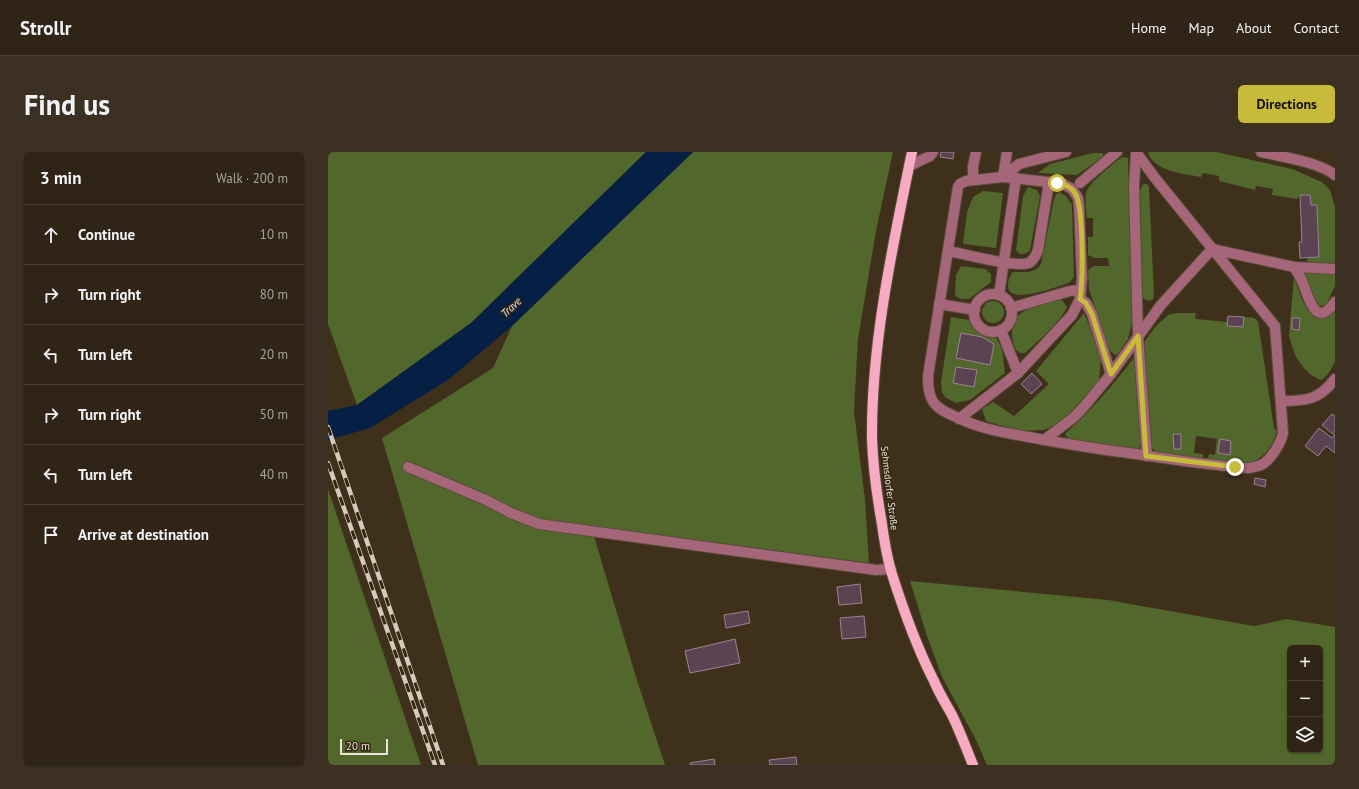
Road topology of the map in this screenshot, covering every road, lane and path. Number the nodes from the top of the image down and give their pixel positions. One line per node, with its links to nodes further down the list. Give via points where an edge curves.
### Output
1 (912, 152): 9 (main road, Sehmsdorfer Straße)
2 (933, 152): 9 (lane)
3 (976, 152): 13 (lane)
4 (1007, 152): 11 (lane)
5 (1066, 152): 11 (lane, via 1019,164)
6 (1118, 152): 15 (lane)
7 (1261, 152): 10 (lane, via 1318,166)
8 (1136, 153): 16 (lane); 28 (lane, via 1134,187)
9 (909, 166): 37 (main road, Sehmsdorfer Straße, via 884,301 873,411 874,471)
10 (1335, 175)
11 (1003, 177): 12 (lane); 13 (lane)
12 (1016, 178): 14 (lane); 18 (lane)
13 (973, 180): 17 (lane, via 963,182 958,187)
14 (1050, 182): 18 (lane, via 1038,250 1034,259 1028,263); 22 (lane, via 1068,186 1078,198)
15 (1080, 183)
16 (1212, 249): 19 (lane); 28 (lane, via 1161,305); 32 (lane, via 1275,326)
17 (948, 251): 18 (lane); 24 (lane)
18 (1004, 262): 21 (lane)
19 (1294, 267): 20 (lane); 23 (lane, via 1316,312 1326,312)
20 (1335, 269)
21 (999, 295): 25 (lane, via 1009,302); 26 (lane, via 990,294 981,298)
22 (1081, 295): 25 (lane, via 1070,291); 29 (lane, via 1072,315); 30 (lane, via 1092,314)
23 (1335, 302)
24 (939, 304): 26 (lane); 33 (lane, via 929,369 929,390 937,407)
25 (1011, 308): 27 (lane, via 1011,319)
26 (975, 310): 27 (lane, via 976,321 984,329 994,332)
27 (1001, 330): 29 (lane)
28 (1138, 336): 30 (lane); 35 (lane)
29 (1018, 373): 33 (lane)
30 (1111, 374): 34 (lane, via 1082,409)
31 (1335, 379): 32 (lane, via 1328,388 1313,398)
32 (1282, 401): 35 (lane, via 1284,433 1277,448 1260,465 1248,468)
33 (959, 419): 34 (lane, via 986,429)
34 (1044, 440): 35 (lane)
35 (1146, 456)
36 (408, 467): 37 (lane, via 539,524)
37 (891, 570): 38 (main road, Sehmsdorfer Straße, via 912,632)
38 (973, 765)

